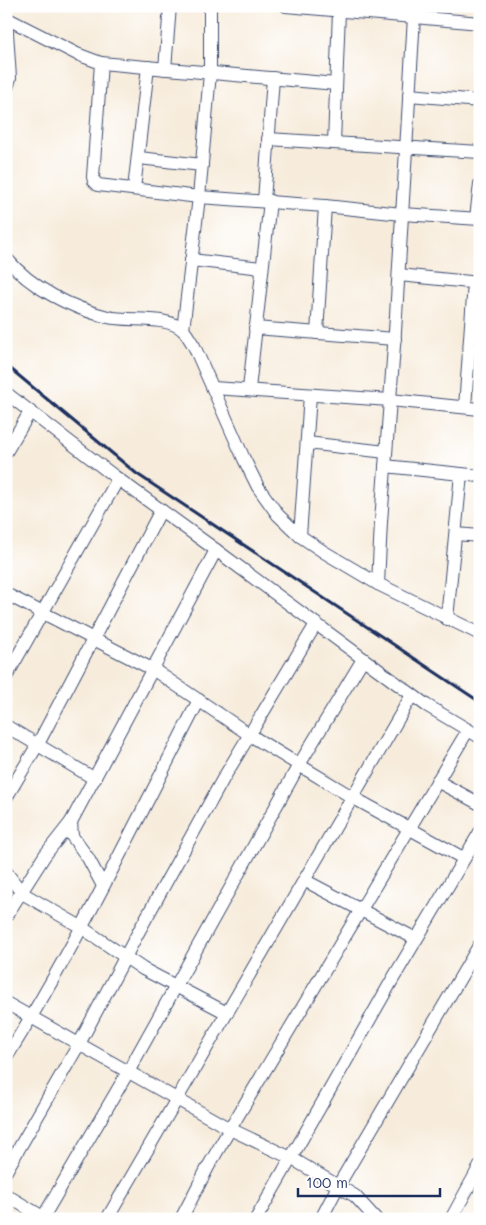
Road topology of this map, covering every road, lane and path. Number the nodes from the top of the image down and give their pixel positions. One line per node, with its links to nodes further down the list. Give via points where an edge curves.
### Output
1 (170, 6): 10 (street)
2 (210, 6): 11 (street)
3 (286, 6): 4 (street)
4 (338, 11): 5 (street); 13 (street)
5 (415, 12): 7 (street); 15 (street)
6 (6, 18): 8 (street); 14 (street, via 10,78)
7 (480, 22)
8 (101, 63): 9 (street); 24 (street, via 94,182)
9 (148, 67): 10 (street); 21 (street)
10 (165, 69): 11 (street)
11 (210, 73): 12 (street); 22 (street)
12 (273, 78): 13 (street); 17 (street)
13 (336, 84): 18 (street)
14 (6, 91)
15 (410, 95): 16 (street); 19 (street)
16 (480, 101)
17 (268, 138): 18 (street); 26 (street)
18 (334, 143): 19 (street)
19 (406, 148): 20 (street); 28 (street)
20 (480, 152)
21 (139, 158): 22 (street); 24 (street)
22 (202, 165): 25 (street)
23 (480, 184): 29 (street)
24 (134, 189): 25 (street)
25 (198, 197): 26 (street); 31 (street)
26 (267, 201): 27 (street); 32 (street)
27 (326, 206): 28 (street); 37 (street)
28 (402, 214): 29 (street); 33 (street)
29 (478, 218)
30 (6, 258): 36 (street, via 25,276 83,310 111,318 169,323)
31 (191, 260): 32 (street); 36 (street)
32 (262, 268): 35 (street)
33 (399, 275): 34 (street); 38 (street)
34 (477, 283): 39 (street)
35 (255, 328): 37 (street); 41 (street)
36 (183, 330): 40 (street, via 194,346)
37 (317, 333): 38 (street)
38 (395, 339): 44 (street)
39 (475, 342): 45 (street)
40 (212, 388): 41 (street); 57 (street, via 258,487 278,515)
41 (248, 389): 43 (street)
42 (6, 394): 47 (street)
43 (310, 395): 44 (street); 48 (street)
44 (390, 400): 45 (street); 50 (street)
45 (465, 407): 46 (street)
46 (480, 409)
47 (30, 412): 49 (street); 54 (street)
48 (307, 443): 50 (street); 57 (street)
49 (6, 452)
50 (386, 452): 51 (street)
51 (385, 466): 52 (street); 60 (street)
52 (461, 474): 53 (street); 56 (street)
53 (480, 476)
54 (118, 480): 55 (street); 62 (street)
55 (161, 510): 59 (street); 66 (street)
56 (456, 534): 58 (street); 63 (street)
57 (300, 536): 60 (street)
58 (480, 536)
59 (216, 550): 64 (street); 68 (street)
60 (378, 584): 63 (street)
61 (6, 594): 62 (street)
62 (43, 613): 66 (street); 69 (street)
63 (447, 619): 65 (street)
64 (316, 624): 67 (street); 74 (street)
65 (480, 634)
66 (93, 639): 68 (street); 76 (street)
67 (363, 659): 70 (street); 77 (street)
68 (154, 670): 71 (street); 78 (street)
69 (6, 676)
70 (412, 695): 73 (street); 80 (street)
71 (198, 700): 74 (street); 89 (street)
72 (6, 726): 76 (street)
73 (468, 730): 75 (street); 79 (street)
74 (250, 735): 77 (street); 96 (street)
75 (480, 737)
76 (38, 744): 78 (street); 81 (street)
77 (299, 765): 80 (street); 97 (street)
78 (95, 779): 83 (street)
79 (437, 781): 82 (street); 84 (street)
80 (352, 797): 84 (street); 88 (street)
81 (6, 798)
82 (480, 804)
83 (71, 822): 89 (street, via 72,836); 90 (street, via 45,855)
84 (410, 828): 86 (street); 91 (street)
85 (480, 832): 86 (street)
86 (463, 858): 94 (street)
87 (6, 872): 90 (street)
88 (304, 880): 91 (street); 99 (street)
89 (103, 886): 93 (street)
90 (22, 893): 92 (street); 93 (street)
91 (361, 910): 94 (street); 105 (street)
92 (6, 916)
93 (81, 927): 96 (street); 100 (street)
94 (416, 939): 106 (street)
95 (480, 944): 109 (street)
96 (124, 957): 97 (street); 101 (street)
97 (175, 985): 99 (street); 103 (street)
98 (6, 1004): 100 (street)
99 (226, 1013): 104 (street)
100 (31, 1018): 101 (street); 102 (street)
101 (78, 1044): 103 (street); 108 (street)
102 (6, 1058)
103 (128, 1072): 104 (street); 111 (street)
104 (177, 1099): 105 (street); 112 (street)
105 (230, 1129): 106 (street); 113 (street)
106 (291, 1158): 109 (street); 114 (street)
107 (480, 1166): 117 (street)
108 (6, 1171)
109 (338, 1186): 115 (street); 116 (street, via 355,1196)
110 (6, 1195): 111 (street)
111 (44, 1218)
112 (107, 1219)
113 (181, 1219)
114 (256, 1219)
115 (321, 1219)
116 (376, 1219)
117 (451, 1219)

